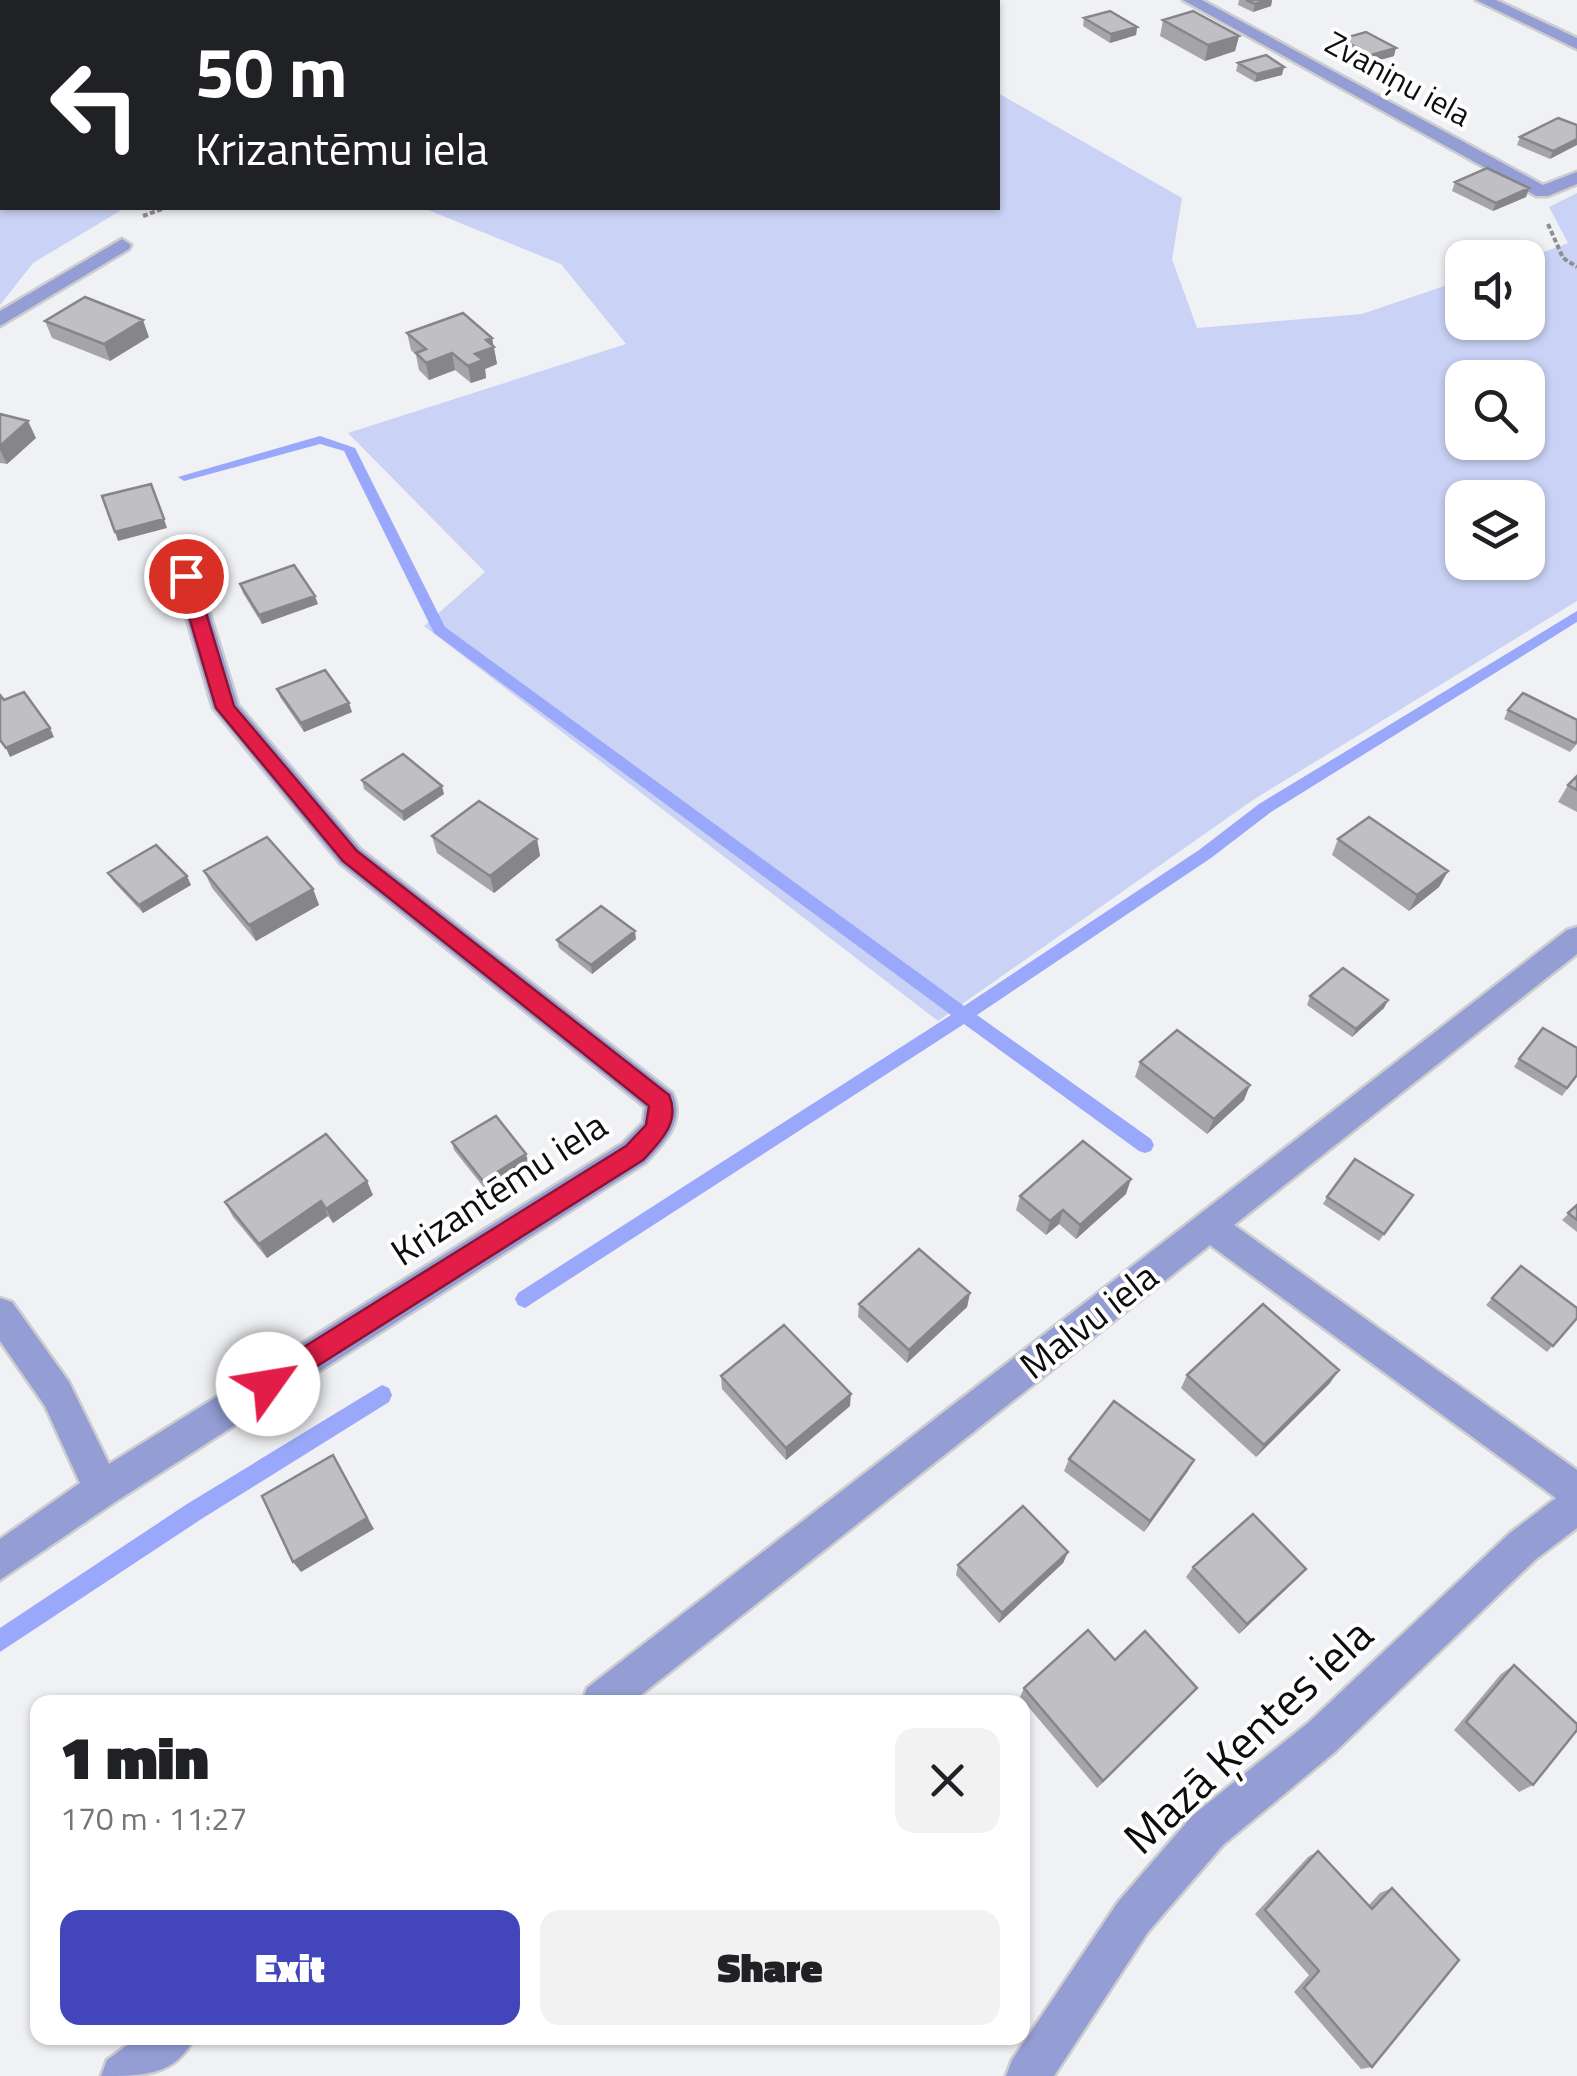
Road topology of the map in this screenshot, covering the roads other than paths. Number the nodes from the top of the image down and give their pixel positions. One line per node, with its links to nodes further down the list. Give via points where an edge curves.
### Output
1 (1192, 0): 4 (street, Zvaniņu iela, via 1542,192)
2 (1484, 0): 3 (street)
3 (1577, 44)
4 (1577, 177)
5 (122, 245): 6 (street)
6 (0, 320)
7 (186, 576): 11 (street, Krizantēmu iela, via 226,708 350,856 661,1102 658,1128 634,1153)
8 (1577, 938): 9 (street, Malvu iela)
9 (1210, 1227): 12 (street); 15 (street, Malvu iela)
10 (0, 1314): 11 (street, via 57,1394)
11 (102, 1489): 14 (street, Krizantēmu iela)
12 (1577, 1492)
13 (1577, 1505): 18 (street, Mazā Ķentes iela, via 1523,1546 1322,1737 1208,1830 1133,1917)
14 (0, 1561)
15 (611, 1695)
16 (163, 2045): 17 (street)
17 (123, 2076)
18 (1028, 2076)

